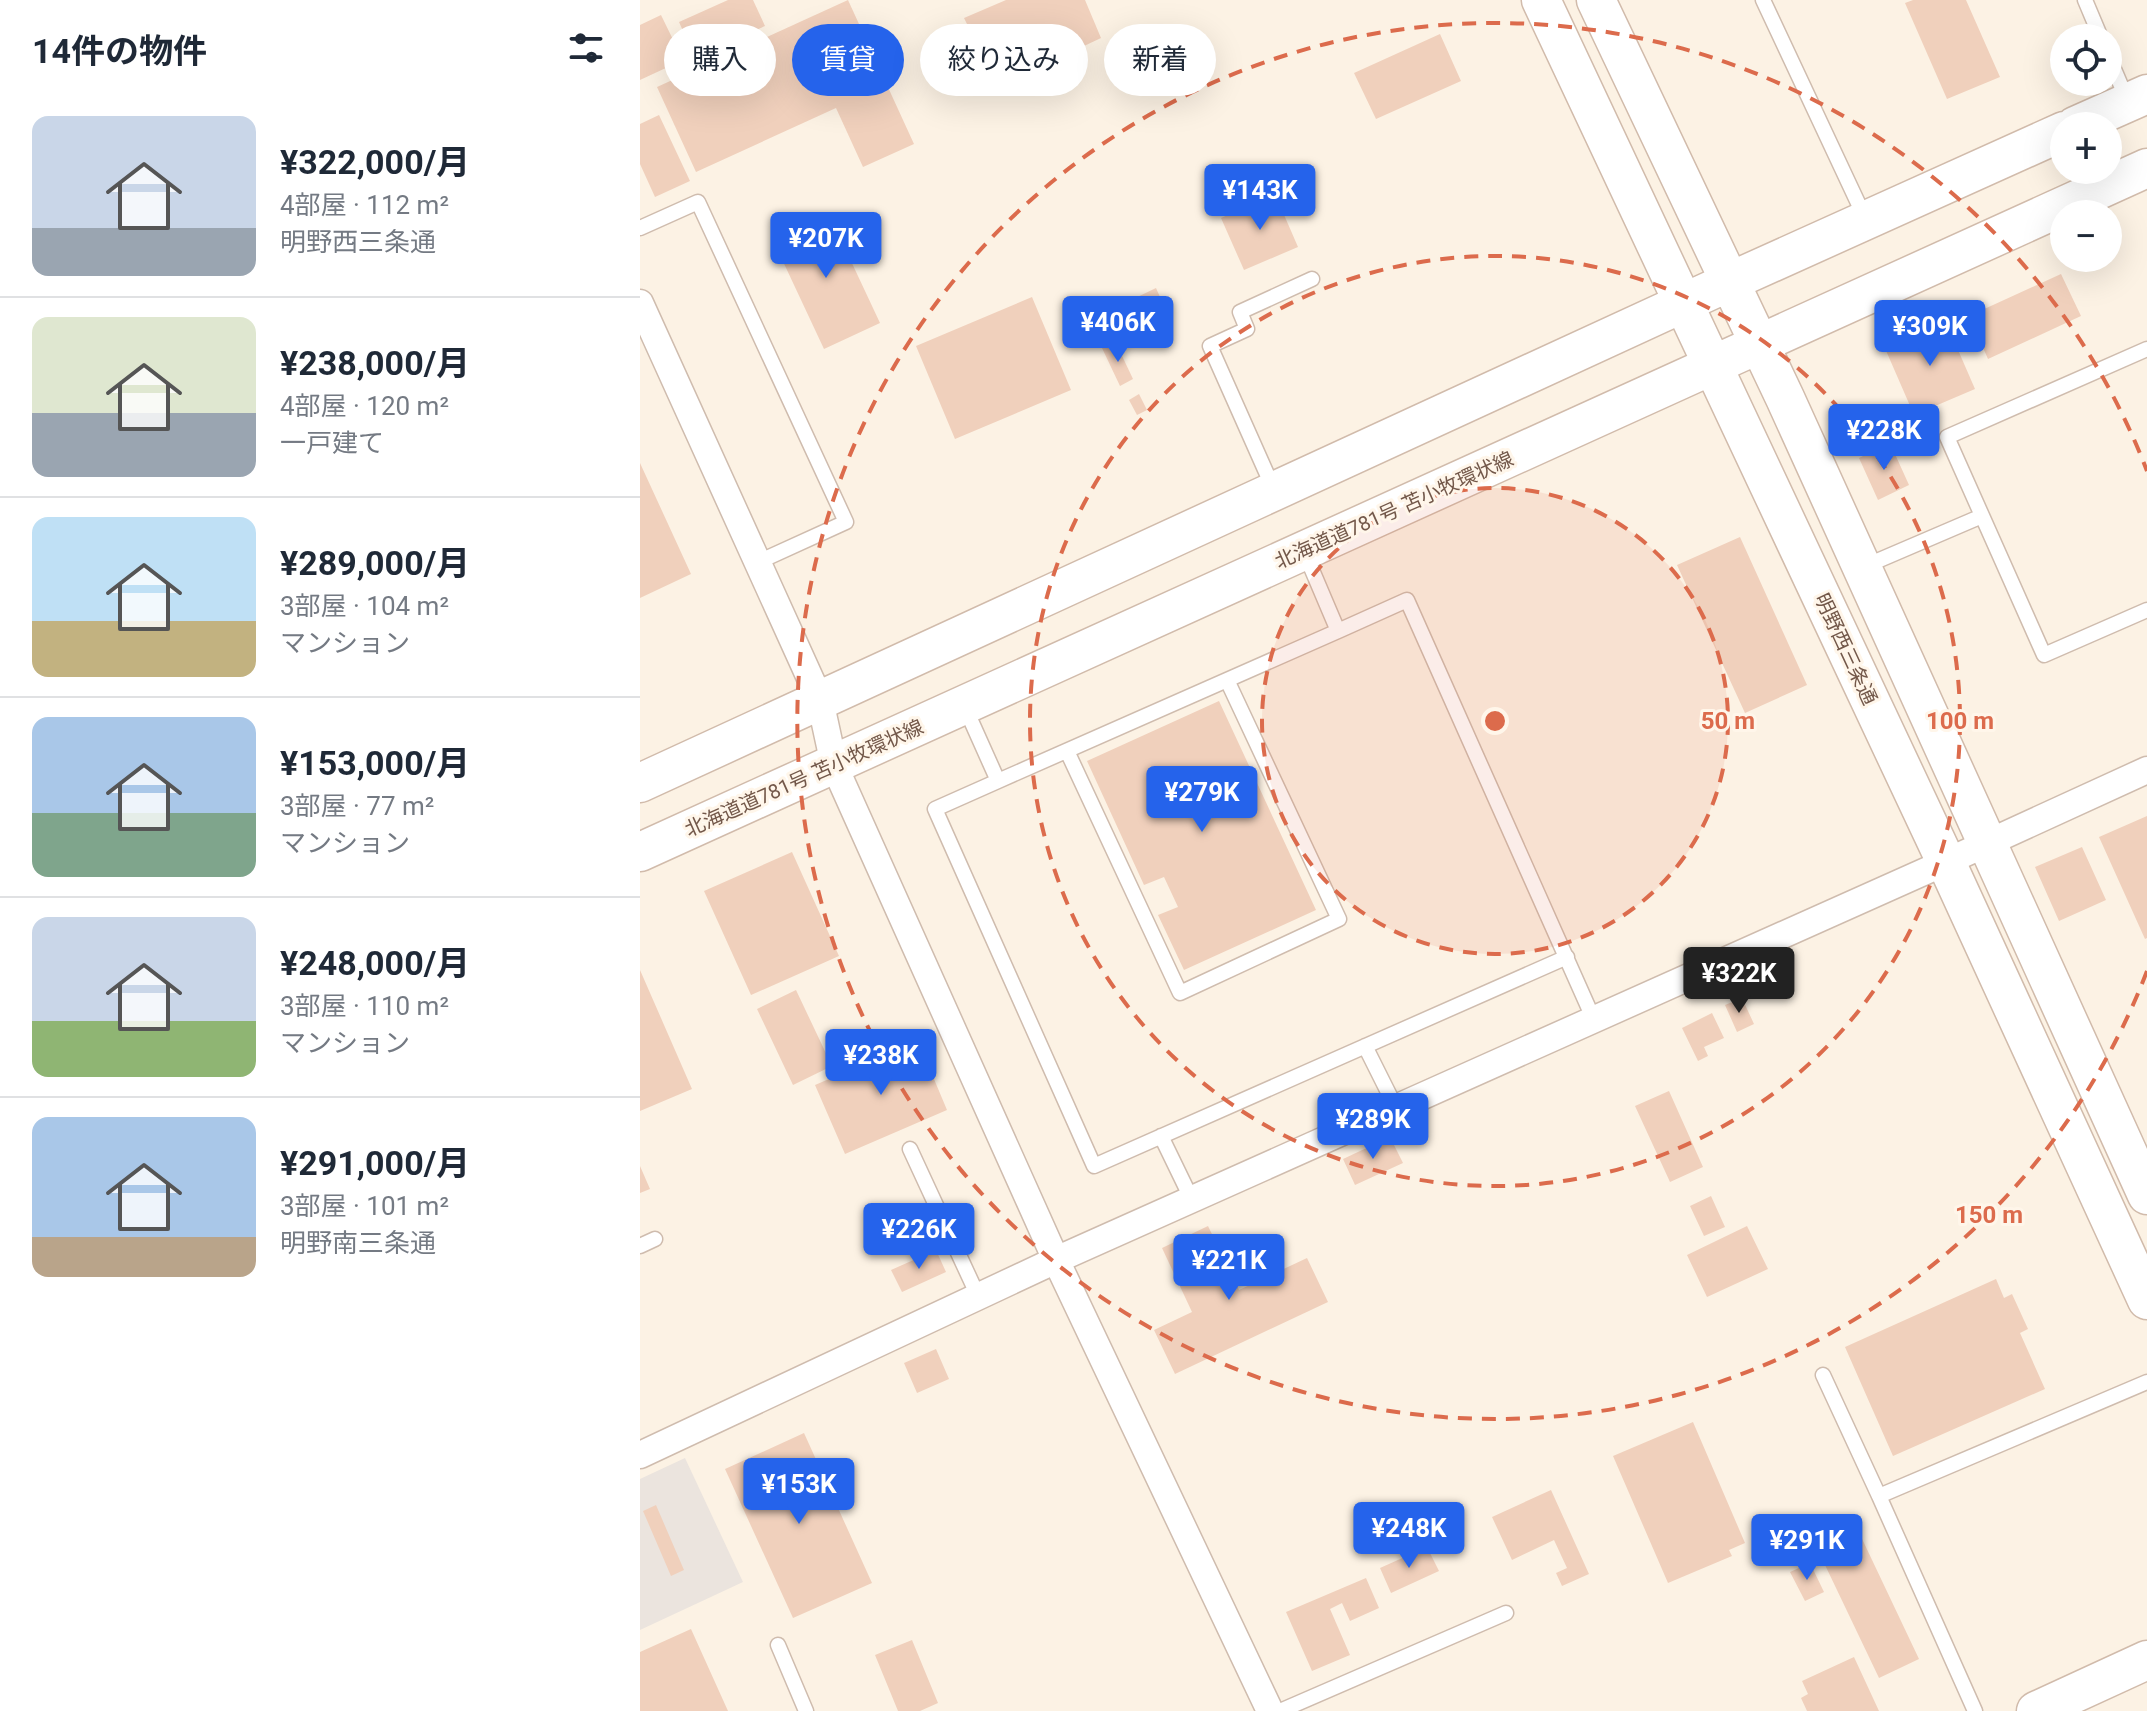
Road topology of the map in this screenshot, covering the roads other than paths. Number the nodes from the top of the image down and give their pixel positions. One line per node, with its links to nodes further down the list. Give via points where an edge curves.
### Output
1 (1541, 0): 16 (main road, 明野西三条通)
2 (1596, 0): 14 (main road)
3 (1763, 0): 11 (lane)
4 (2085, 0): 5 (lane)
5 (2095, 24)
6 (2122, 76): 7 (lane)
7 (2137, 98): 8 (main road)
8 (2106, 112)
9 (2050, 137): 11 (main road)
10 (2147, 168): 17 (main road, 北海道道781号 苫小牧環状線)
11 (1866, 220): 14 (main road)
12 (640, 228): 23 (lane, via 698,202 846,522)
13 (1312, 279): 20 (lane, via 1240,312 1247,329 1210,346)
14 (1729, 282): 16 (main road); 17 (main road)
15 (640, 303): 23 (street)
16 (1684, 303): 19 (main road, 明野西三条通); 20 (main road)
17 (1759, 345): 19 (main road, 北海道道781号 苫小牧環状線); 24 (main road)
18 (2145, 354): 21 (lane, via 1947,437)
19 (1712, 365): 22 (main road, 北海道道781号 苫小牧環状線); 37 (main road, 明野西三条通)
20 (1274, 492): 28 (main road)
21 (1982, 516): 24 (lane); 25 (lane, via 2044,655)
22 (1303, 551): 26 (lane); 29 (main road, 北海道道781号 苫小牧環状線)
23 (756, 563): 28 (street)
24 (1863, 568): 35 (main road)
25 (2147, 610)
26 (1338, 631): 27 (lane); 38 (lane, via 1407,600)
27 (1227, 680): 30 (lane); 30 (lane, via 1339,919 1180,993)
28 (820, 700): 31 (street); 34 (main road)
29 (964, 705): 31 (main road, 北海道道781号 苫小牧環状線); 33 (lane)
30 (1067, 751): 33 (lane)
31 (834, 765): 36 (main road, 北海道道781号 苫小牧環状線); 48 (street)
32 (2147, 770): 35 (street)
33 (998, 781): 42 (lane, via 935,809 1094,1166)
34 (640, 783)
35 (1989, 843): 37 (street); 44 (main road)
36 (640, 852)
37 (1946, 862): 39 (street); 50 (main road, 明野西三条通)
38 (1567, 957): 39 (lane); 40 (lane)
39 (1594, 1020): 41 (street)
40 (1365, 1046): 41 (lane); 42 (lane)
41 (1396, 1108): 45 (street)
42 (1161, 1136): 45 (lane)
43 (910, 1149): 49 (lane)
44 (2147, 1195)
45 (1192, 1200): 48 (street)
46 (655, 1239): 47 (lane)
47 (640, 1246)
48 (1056, 1260): 49 (street); 59 (street)
49 (978, 1296): 53 (street)
50 (2147, 1300)
51 (1823, 1375): 54 (lane)
52 (2147, 1382): 54 (lane)
53 (640, 1455)
54 (1879, 1496): 61 (lane)
55 (1506, 1613): 60 (lane)
56 (778, 1645): 58 (lane)
57 (2147, 1660): 62 (main road)
58 (806, 1711)
59 (1270, 1711)
60 (1280, 1711)
61 (1975, 1711)
62 (2036, 1711)

